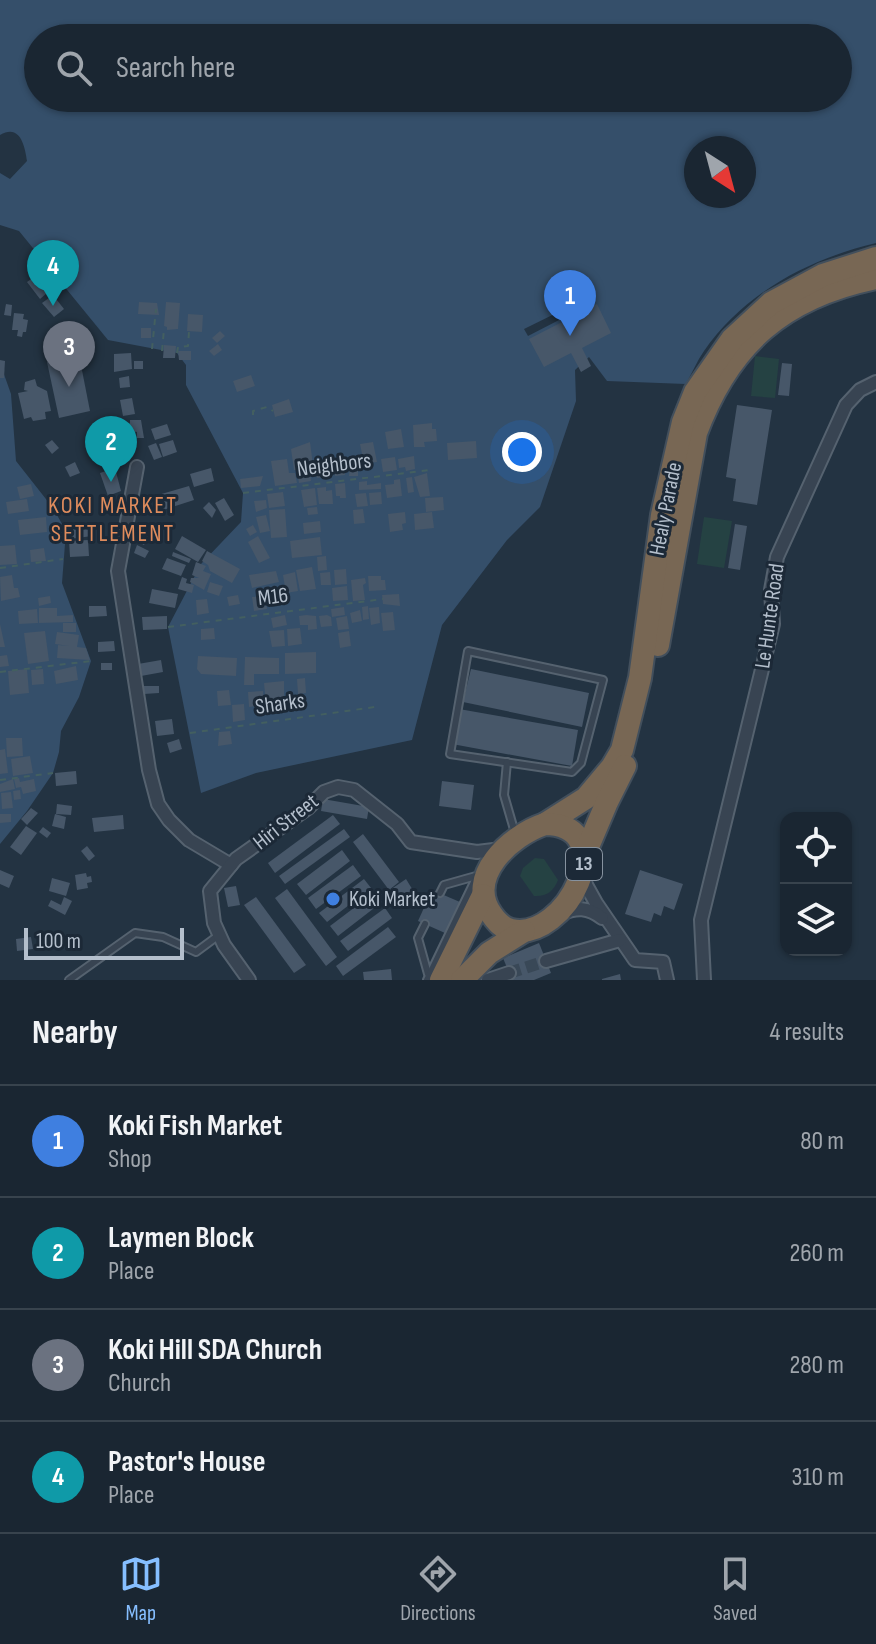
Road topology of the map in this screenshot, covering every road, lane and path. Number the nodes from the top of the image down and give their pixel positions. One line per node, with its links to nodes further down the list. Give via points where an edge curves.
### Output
1 (876, 258): 26 (highway, Healy Parade, via 823,275 771,303 732,339 695,392 662,515 640,678 622,750 586,798)
2 (876, 278): 29 (highway, Healy Parade, via 816,295 787,311 751,338 711,396 696,433 641,732)
3 (156, 309): 6 (path)
4 (164, 329): 7 (path)
5 (189, 332): 8 (path, via 188,346 178,347)
6 (152, 349)
7 (162, 351)
8 (177, 353)
9 (876, 382): 46 (street, Le Hunte Road, via 846,405 777,557 771,590 773,624 701,920)
10 (273, 411): 11 (path, via 267,407)
11 (253, 415)
12 (137, 467): 28 (street, via 118,571 149,770 158,804 169,820 189,840)
13 (430, 470): 14 (path, Neighbors)
14 (243, 493)
15 (63, 559): 16 (path)
16 (0, 568)
17 (383, 599): 18 (path, M16)
18 (168, 627)
19 (91, 661): 20 (path)
20 (0, 672)
21 (375, 707): 22 (path, Sharks)
22 (190, 733)
23 (507, 762): 23 (lane, via 572,772 581,763 603,680 468,651 450,754); 27 (lane, via 504,795)
24 (53, 773): 25 (path)
25 (0, 780)
26 (545, 824): 27 (highway, 13); 29 (highway, 13, via 570,830 579,840)
27 (510, 843): 28 (street, Hiri Street, via 477,852 411,842 354,790 338,787 324,792); 30 (highway)
28 (231, 865): 36 (street, Hiri Street, via 210,891)
29 (583, 865): 32 (highway, 13, via 564,907); 33 (street)
30 (482, 881): 31 (lane, via 444,885); 35 (highway, via 487,909 498,923); 40 (highway)
31 (440, 893)
32 (551, 917): 33 (street, via 588,909); 35 (highway, 13)
33 (608, 922): 37 (street)
34 (425, 924): 40 (lane, via 418,938)
35 (524, 931): 43 (highway, 13, via 489,953)
36 (219, 935): 41 (lane, via 196,952 163,937 135,933); 42 (street, Hiri Street)
37 (620, 940): 38 (street); 45 (street, via 635,960 663,962)
38 (546, 961)
39 (509, 973): 44 (street)
40 (432, 978)
41 (69, 980)
42 (249, 980)
43 (462, 980)
44 (488, 980)
45 (667, 980)
46 (704, 980)

